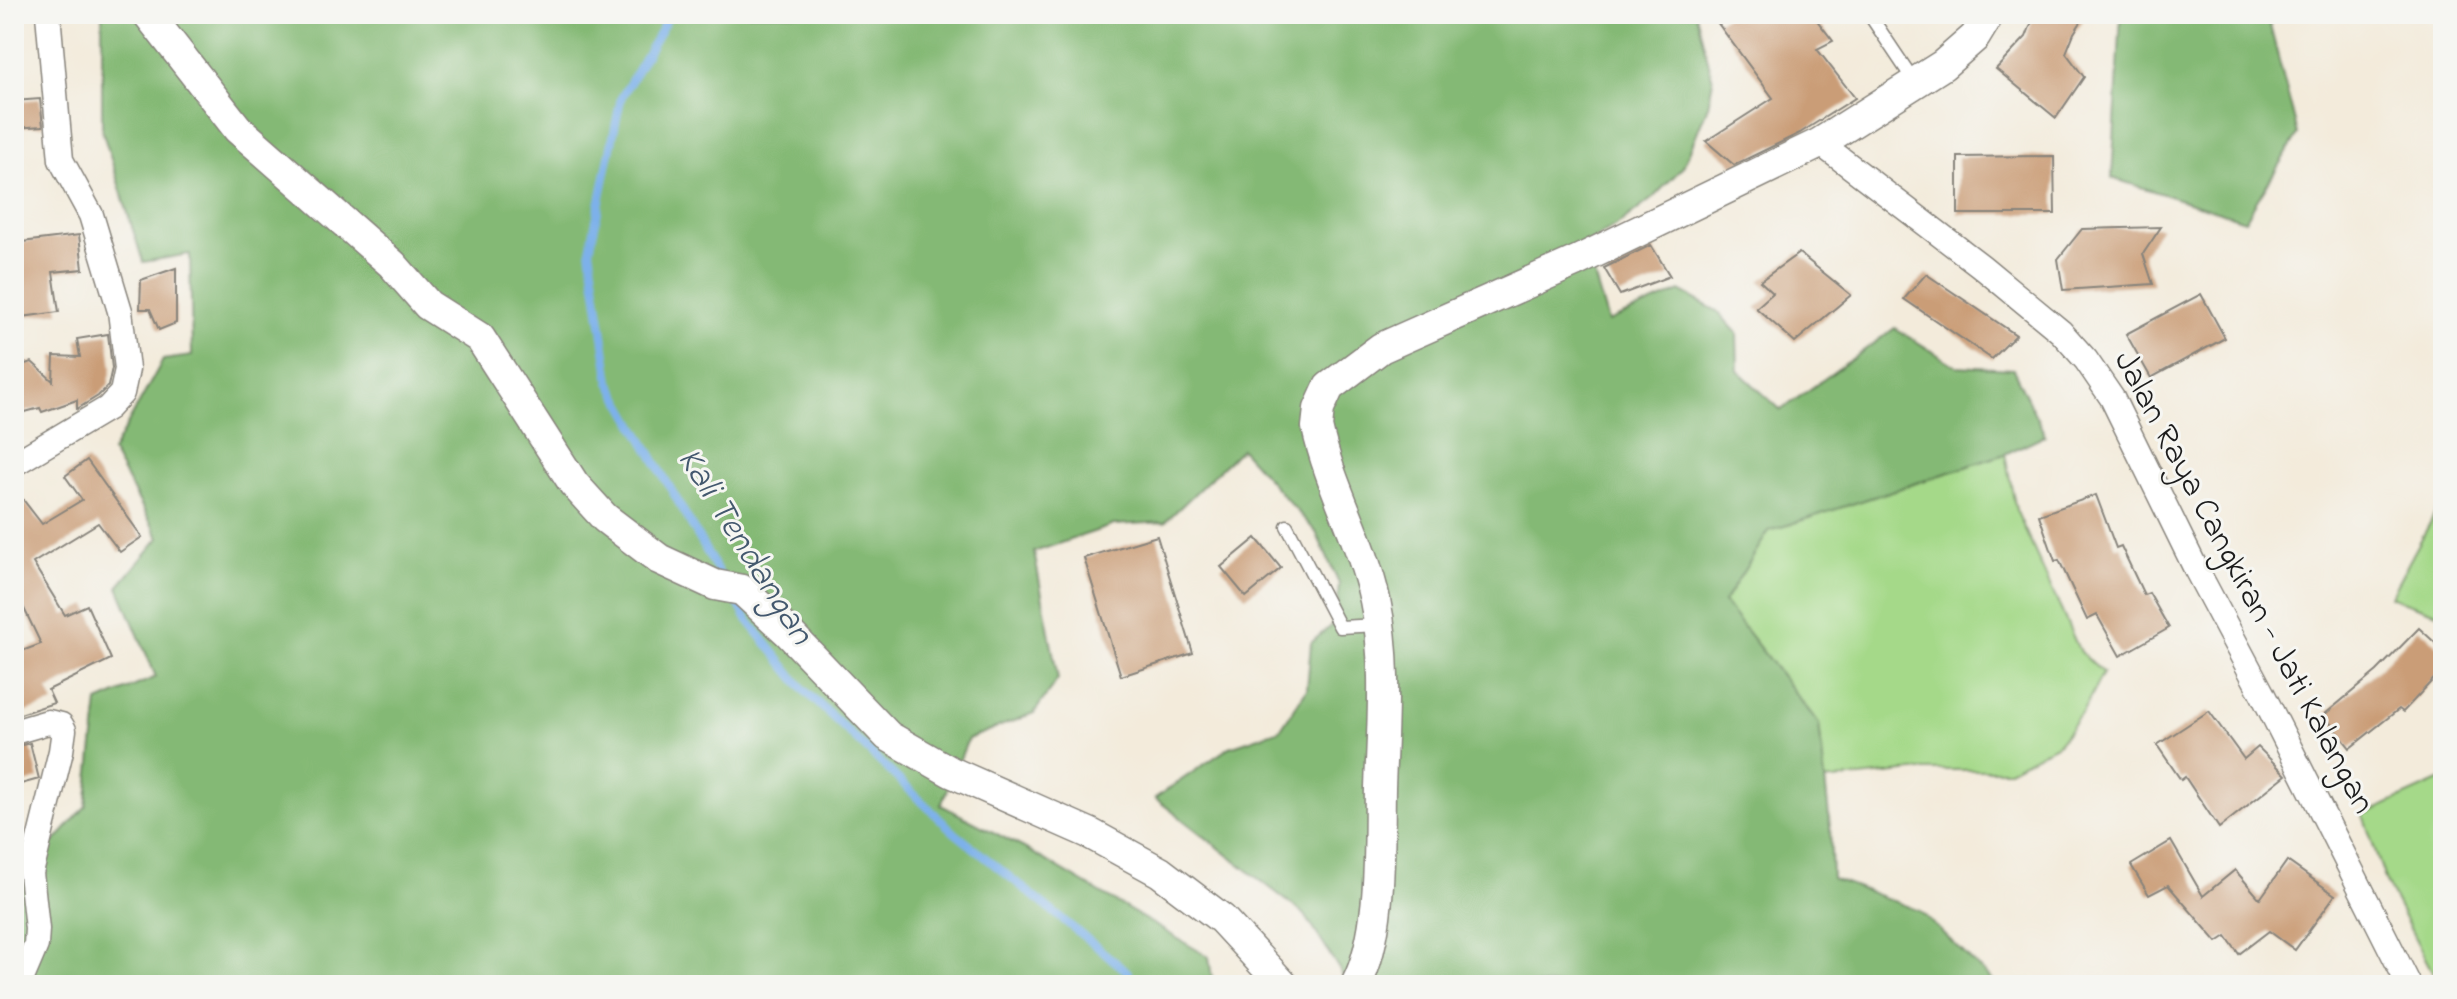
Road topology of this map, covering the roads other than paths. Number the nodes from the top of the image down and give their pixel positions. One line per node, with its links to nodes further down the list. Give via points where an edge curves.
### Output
1 (48, 14): 7 (street, via 61,160 91,215 120,311 127,369 122,393 108,408)
2 (148, 14): 12 (street, via 238,129 392,264 428,305 480,338 574,484 605,518 659,559 728,588 789,633 888,736 951,772 1089,833 1160,872 1222,919)
3 (1869, 14): 5 (lane)
4 (1989, 14): 5 (street, via 1975,37)
5 (1915, 83): 6 (street)
6 (1820, 143): 9 (street, via 1577,261 1381,348 1329,387 1317,427 1366,564); 14 (street, Jalan Raya Cangkiran - Jati Kalangan, via 1981,266 2061,332 2086,360 2112,398)
7 (14, 464)
8 (1287, 526): 9 (lane, via 1340,627)
9 (1378, 625): 13 (street, via 1383,675 1378,866 1369,954)
10 (14, 732): 11 (street, via 48,722 64,730 31,873 36,945)
11 (19, 985)
12 (1283, 985)
13 (1356, 985)
14 (2409, 985)

